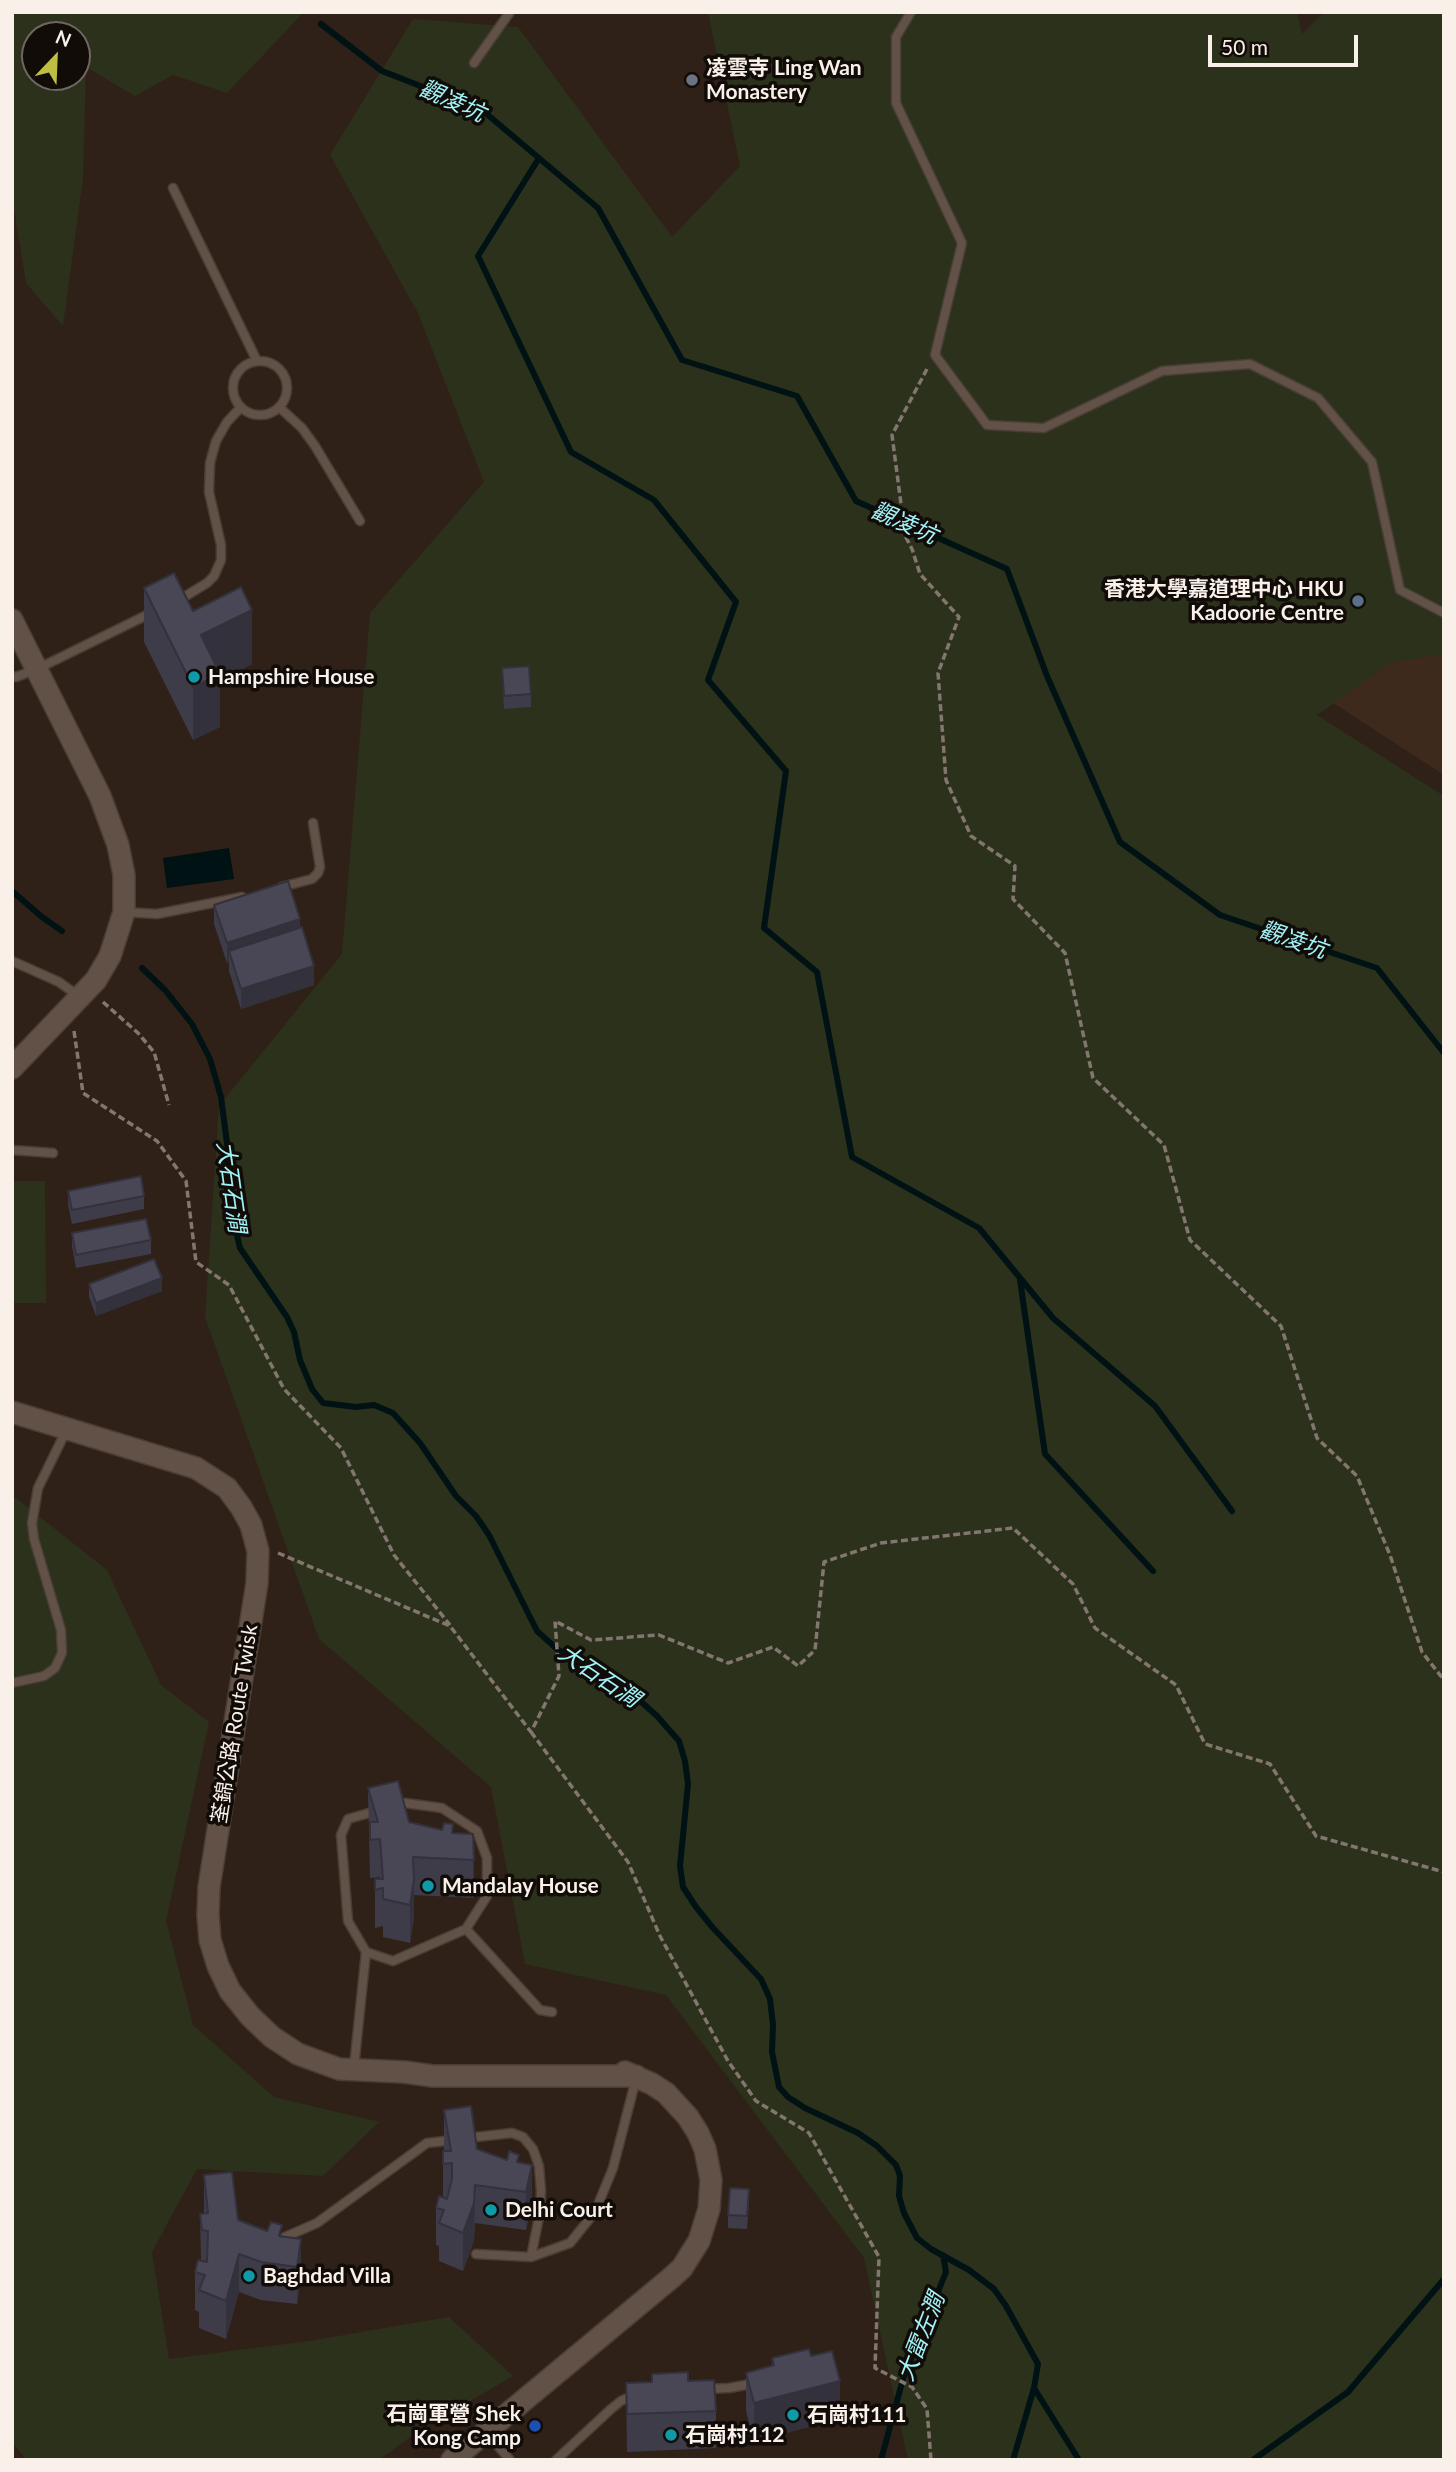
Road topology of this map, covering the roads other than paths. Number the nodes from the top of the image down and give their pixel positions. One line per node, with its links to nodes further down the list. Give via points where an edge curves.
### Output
1 (510, 12): 3 (lane)
2 (911, 12): 11 (lane, via 896,37 896,103 962,243 935,355 987,425 1044,428 1162,371 1250,364 1318,398 1372,462 1400,590)
3 (474, 63)
4 (173, 188): 5 (lane)
5 (257, 360): 6 (lane, via 243,366 234,379 233,394); 7 (lane, via 274,364 285,376 287,393)
6 (241, 407): 7 (lane, via 261,415); 9 (lane, via 216,441 210,463 209,492 222,555 219,567 198,590)
7 (279, 407): 8 (lane, via 315,446)
8 (360, 522)
9 (173, 602)
10 (161, 608): 13 (lane)
11 (1444, 612)
12 (12, 620): 13 (main road)
13 (37, 669): 14 (lane); 18 (main road, via 114,832 124,875)
14 (12, 676)
15 (313, 823): 16 (lane, via 318,873 312,879)
16 (273, 889)
17 (247, 895): 18 (lane, via 157,914)
18 (124, 912): 20 (main road, via 110,956)
19 (12, 961): 20 (lane, via 59,982)
20 (80, 998): 21 (main road)
21 (12, 1068)
22 (12, 1150): 23 (lane)
23 (53, 1153)
24 (12, 1412): 25 (main road, 荃錦公路 Route Twisk)
25 (67, 1429): 26 (lane, via 38,1488 32,1523 61,1630 62,1653 55,1668 44,1676); 30 (main road, 荃錦公路 Route Twisk, via 209,1475 235,1497 251,1525 257,1544 257,1583 209,1887 210,1940 230,1991 260,2026 298,2054 330,2067)
26 (12, 1683)
27 (466, 1929): 28 (lane, via 393,1961); 28 (lane, via 487,1896 487,1858 477,1831 442,1808 405,1803 348,1819 341,1835 348,1921); 29 (lane, via 540,2010)
28 (366, 1952): 30 (lane)
29 (552, 2012)
30 (354, 2070): 31 (main road, 荃錦公路 Route Twisk, via 599,2064)
31 (636, 2076): 34 (lane, via 613,2168 595,2212 570,2243); 38 (main road, 荃錦公路 Route Twisk, via 676,2103 705,2149 711,2195 699,2241 671,2278)
32 (285, 2237): 34 (lane, via 317,2223 427,2143 512,2133 533,2149 539,2166 540,2212)
33 (476, 2254): 34 (lane)
34 (531, 2257)
35 (770, 2380): 36 (lane)
36 (690, 2390)
37 (642, 2394): 41 (lane, via 621,2401)
38 (486, 2432): 39 (main road, 荃錦公路 Route Twisk); 40 (lane)
39 (453, 2460)
40 (510, 2460)
41 (556, 2460)

